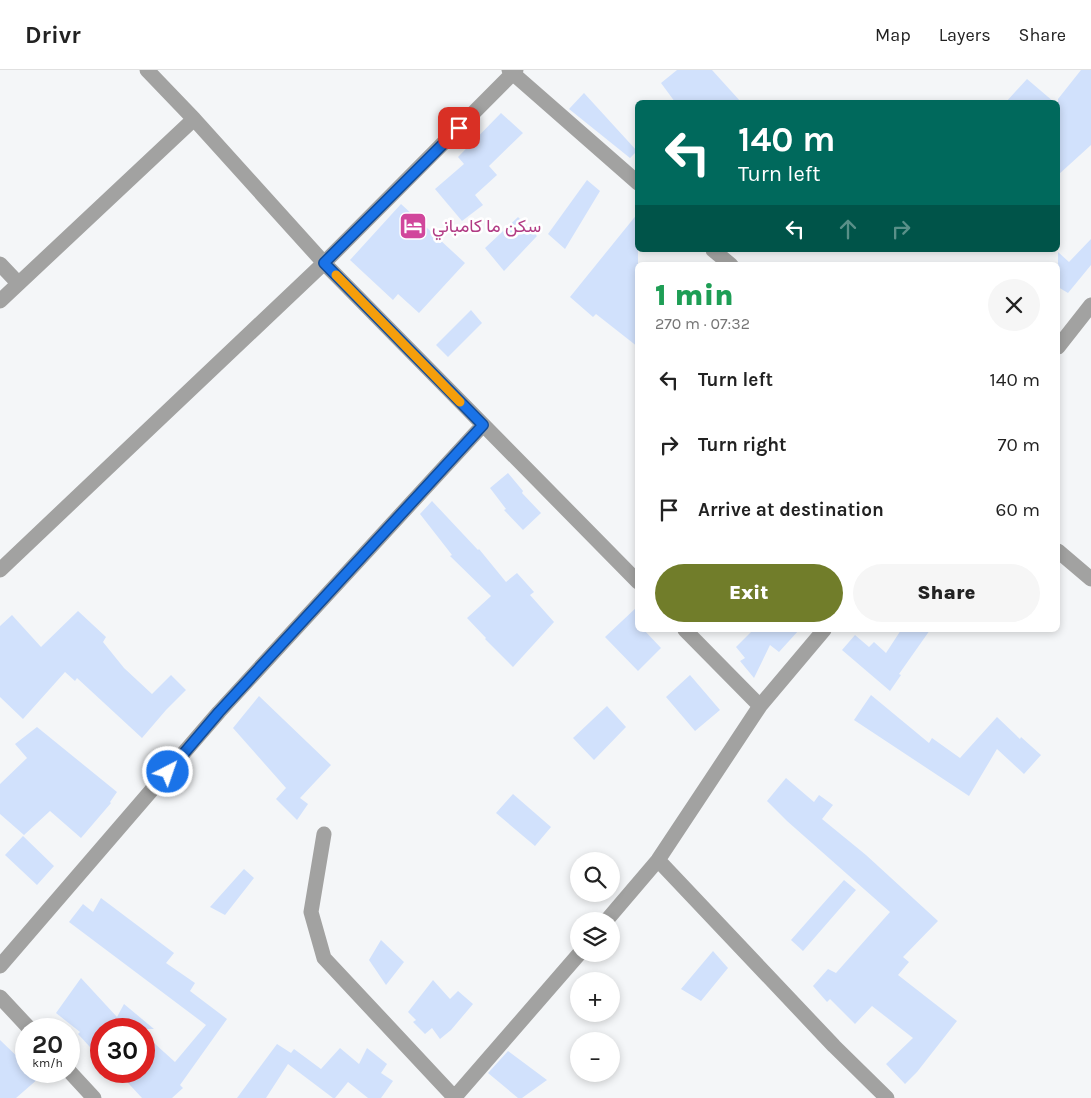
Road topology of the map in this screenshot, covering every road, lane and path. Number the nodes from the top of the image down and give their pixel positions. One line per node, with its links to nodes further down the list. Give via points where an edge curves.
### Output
1 (147, 70): 3 (street)
2 (513, 71): 4 (street); 7 (street)
3 (194, 119): 7 (street); 9 (street)
4 (635, 180)
5 (716, 252): 6 (street)
6 (727, 262)
7 (324, 263): 13 (street); 15 (street)
8 (0, 264): 9 (street)
9 (18, 283): 10 (street)
10 (0, 301)
11 (1091, 305): 12 (street)
12 (1060, 344)
13 (483, 425): 16 (street); 25 (street, via 219,712)
14 (1060, 553): 17 (street)
15 (0, 570)
16 (635, 579)
17 (1091, 579)
18 (687, 632): 20 (street)
19 (822, 632): 20 (street)
20 (760, 706): 22 (street)
21 (324, 834): 30 (street, via 311,912 324,958)
22 (658, 860): 23 (street); 31 (street)
23 (614, 912)
24 (572, 962): 30 (street)
25 (0, 966)
26 (0, 997): 27 (street)
27 (20, 1018)
28 (80, 1083): 29 (street)
29 (94, 1098)
30 (455, 1098)
31 (887, 1098)

